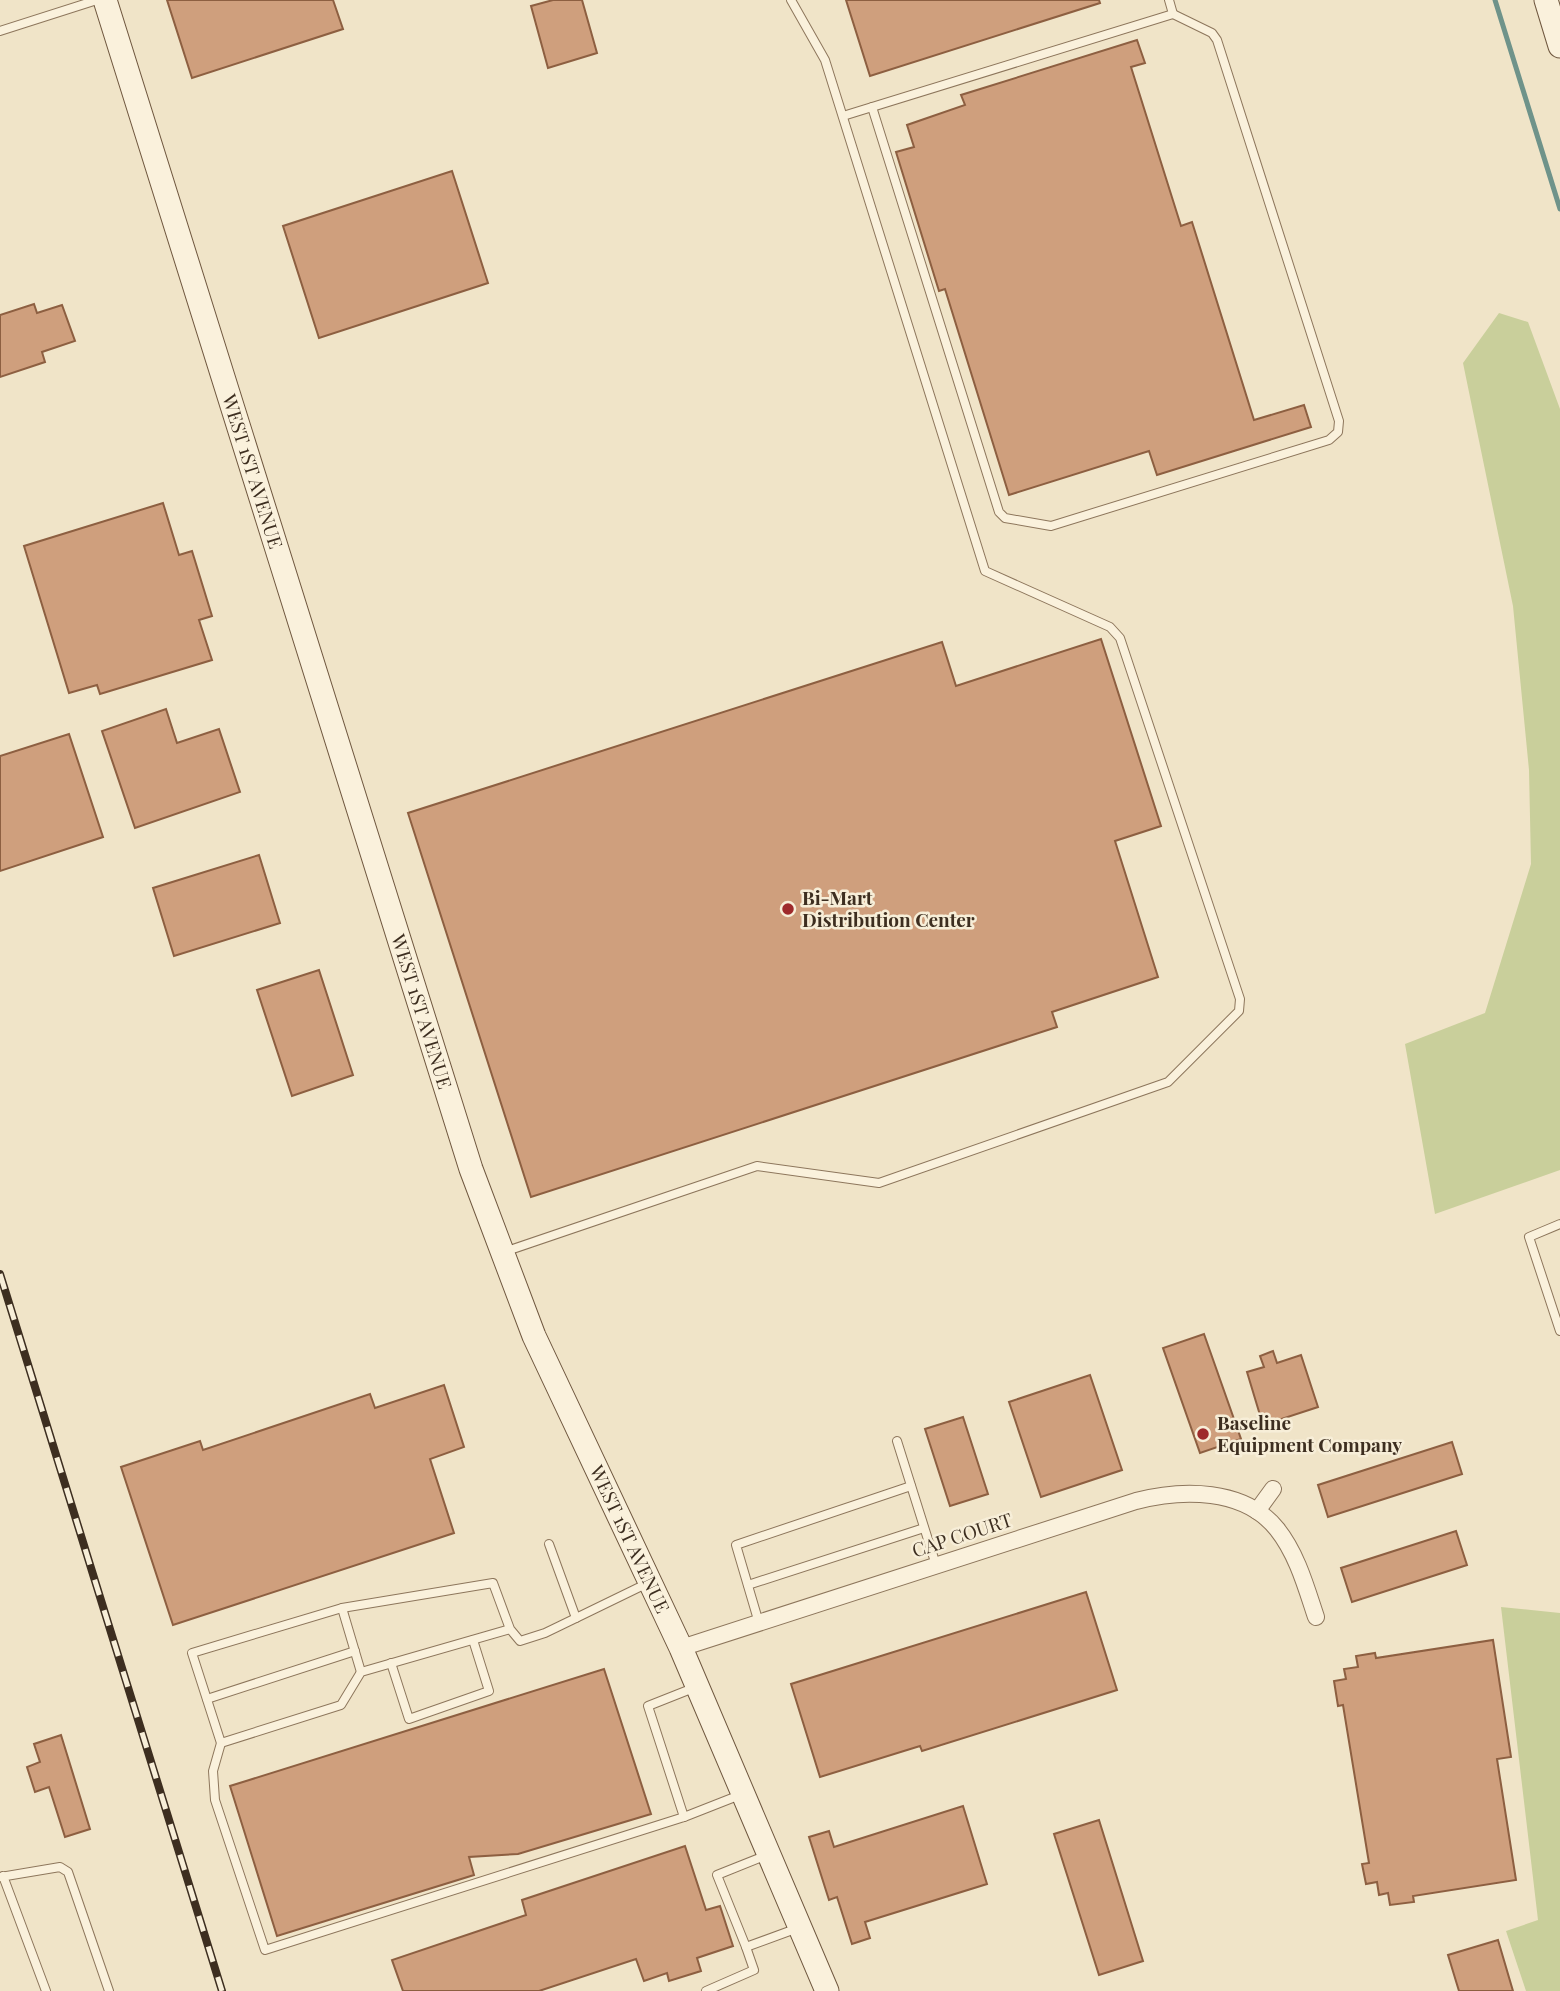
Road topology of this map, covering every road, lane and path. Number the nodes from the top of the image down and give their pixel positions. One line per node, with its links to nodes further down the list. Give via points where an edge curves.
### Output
1 (97, 0): 7 (lane)
2 (105, 0): 12 (street, WEST 1ST AVENUE)
3 (791, 0): 10 (lane, via 825,60)
4 (1169, 0): 6 (lane)
5 (1546, 0): 8 (street)
6 (1173, 14): 9 (lane); 9 (lane, via 1217,40 1339,421 1338,432 1329,440 1051,526 1005,519 999,512)
7 (0, 31)
8 (1560, 46)
9 (872, 107): 10 (lane)
10 (843, 116): 12 (lane, via 985,571 1110,627 1120,638 1240,999 1239,1011 1168,1082 879,1183 757,1166)
11 (1560, 1224): 13 (lane, via 1528,1237)
12 (501, 1253): 21 (street, WEST 1ST AVENUE, via 534,1336)
13 (1560, 1331)
14 (897, 1441): 15 (lane)
15 (911, 1486): 18 (lane); 22 (lane, via 736,1545)
16 (1272, 1489): 17 (street)
17 (1258, 1511): 20 (street, CAP COURT, via 1209,1495 1153,1496); 24 (street, CAP COURT, via 1276,1528 1292,1554)
18 (924, 1528): 20 (lane); 22 (lane)
19 (549, 1545): 25 (lane)
20 (936, 1565): 26 (street, CAP COURT)
21 (650, 1582): 25 (lane); 29 (street, WEST 1ST AVENUE)
22 (748, 1585): 26 (lane)
23 (342, 1608): 27 (lane, via 493,1583); 30 (lane); 34 (lane, via 191,1653)
24 (1316, 1617)
25 (576, 1618): 27 (lane, via 520,1641)
26 (759, 1623): 29 (street, CAP COURT)
27 (510, 1629): 28 (lane)
28 (473, 1640): 31 (lane); 31 (lane, via 489,1691 409,1719)
29 (681, 1648): 33 (street, WEST 1ST AVENUE)
30 (355, 1651): 32 (lane); 34 (lane)
31 (391, 1663): 32 (lane)
32 (361, 1672): 35 (lane, via 341,1704)
33 (698, 1686): 36 (street, WEST 1ST AVENUE); 37 (lane, via 648,1706)
34 (207, 1699): 35 (lane)
35 (221, 1743): 37 (lane, via 213,1771 215,1800 265,1950)
36 (744, 1793): 37 (lane); 38 (street, WEST 1ST AVENUE)
37 (684, 1817)
38 (770, 1853): 40 (street, WEST 1ST AVENUE); 41 (lane, via 717,1875)
39 (2, 1877): 43 (lane); 44 (lane, via 60,1867 68,1872)
40 (800, 1927): 41 (lane); 42 (street, WEST 1ST AVENUE)
41 (746, 1947): 45 (lane, via 754,1969)
42 (823, 1988)
43 (46, 1991)
44 (109, 1991)
45 (706, 1991)

